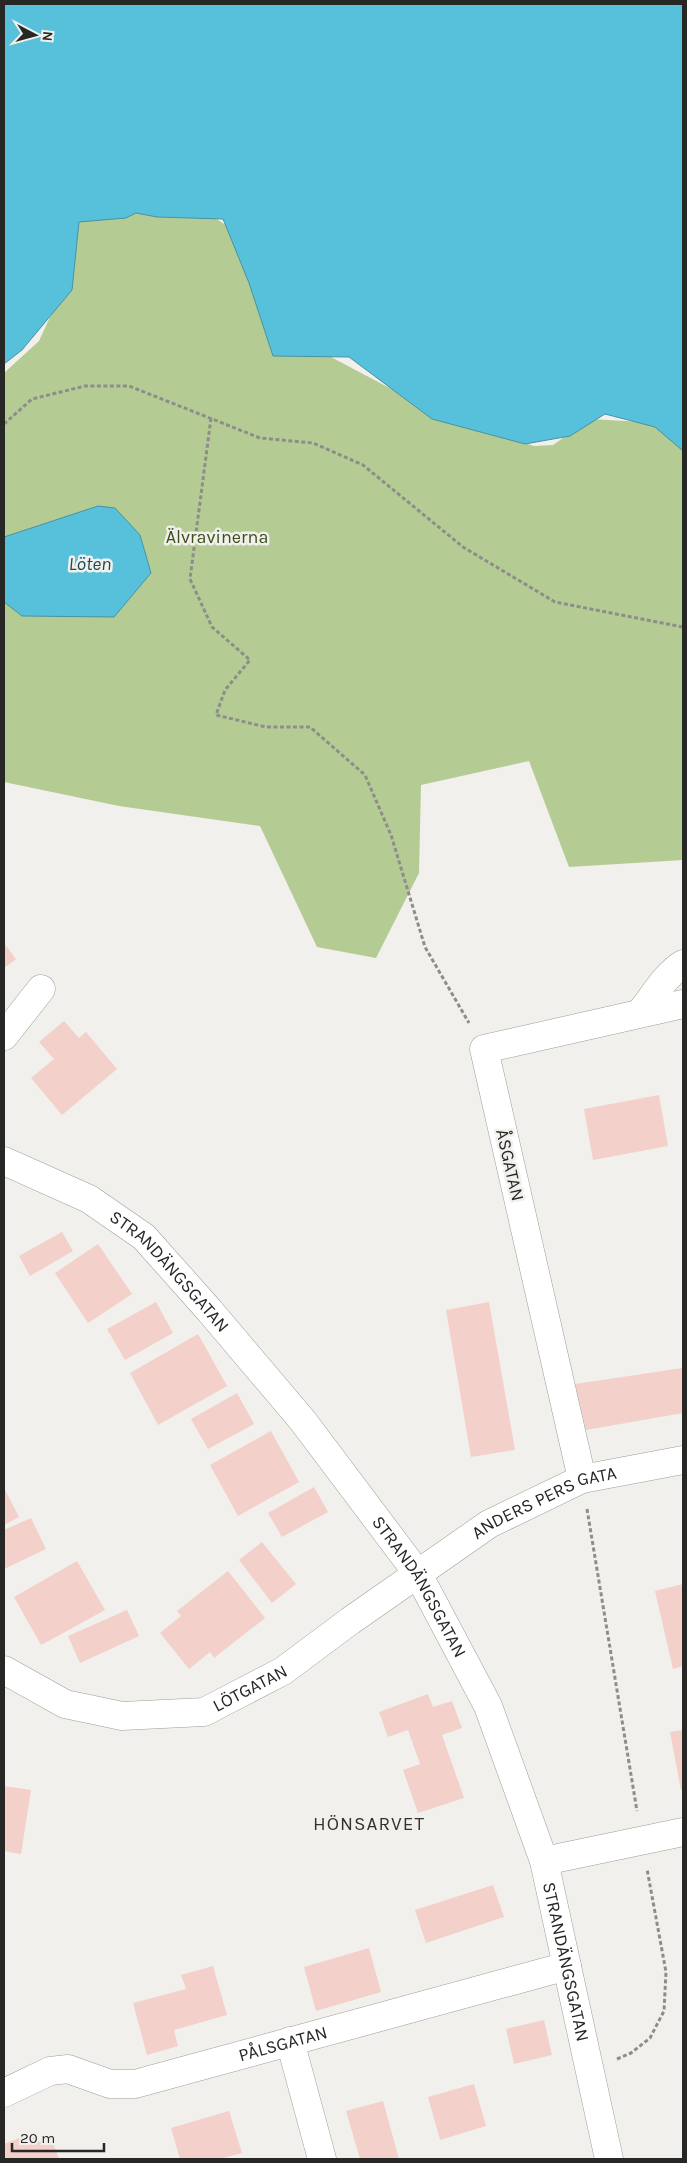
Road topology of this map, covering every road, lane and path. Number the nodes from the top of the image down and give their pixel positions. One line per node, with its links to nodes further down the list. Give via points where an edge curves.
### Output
1 (211, 418): 2 (path, via 130,386 85,386 32,399); 3 (path, via 260,438 313,443 364,465 463,547 555,602); 9 (path, via 190,579 212,627 250,660 225,690 216,715 266,728 310,727 364,776 391,835 425,947)
2 (4, 424)
3 (683, 627)
4 (683, 964): 7 (street, via 673,970)
5 (41, 989): 8 (street)
6 (683, 1004): 7 (street)
7 (640, 1013): 9 (street)
8 (4, 1036)
9 (484, 1049): 12 (street, ÅSGATAN)
10 (4, 1161): 13 (street, STRANDÄNGSGATAN, via 89,1199 144,1238 303,1421)
11 (683, 1460): 12 (street, ANDERS PERS GATA)
12 (582, 1479): 13 (street, ANDERS PERS GATA, via 489,1524); 16 (path)
13 (418, 1574): 14 (street, LÖTGATAN, via 283,1672 204,1712 122,1716 65,1704); 17 (street, STRANDÄNGSGATAN, via 488,1706)
14 (4, 1670)
15 (683, 1832): 16 (street)
16 (642, 1840): 17 (street); 20 (path, via 666,1972 664,2011 650,2038 631,2053)
17 (544, 1861): 18 (street, STRANDÄNGSGATAN)
18 (567, 1966): 19 (street, PÅLSGATAN); 20 (street, STRANDÄNGSGATAN)
19 (290, 2041): 21 (street, PÅLSGATAN, via 135,2084 110,2084 68,2069 50,2071); 22 (street)
20 (590, 2069): 23 (street, STRANDÄNGSGATAN)
21 (4, 2093)
22 (322, 2159)
23 (609, 2159)

